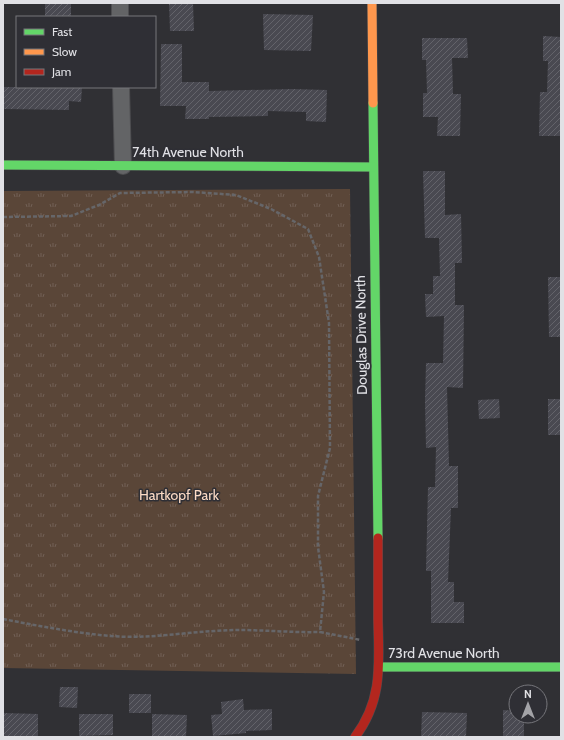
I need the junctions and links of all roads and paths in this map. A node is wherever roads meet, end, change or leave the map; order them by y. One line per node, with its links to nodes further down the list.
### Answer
1 (120, 3): 3 (street)
2 (372, 3): 7 (street, Douglas Drive North)
3 (120, 16)
4 (121, 88): 6 (street)
5 (3, 165): 6 (street, 74th Avenue North)
6 (123, 166): 7 (street, 74th Avenue North)
7 (373, 167): 11 (street, Douglas Drive North)
8 (3, 217): 10 (path)
9 (3, 619): 10 (path)
10 (320, 632): 11 (path)
11 (379, 638): 12 (street, Douglas Drive North)
12 (379, 667): 13 (street, 73rd Avenue North); 14 (street, 73rd Avenue North)
13 (561, 667)
14 (355, 737)

